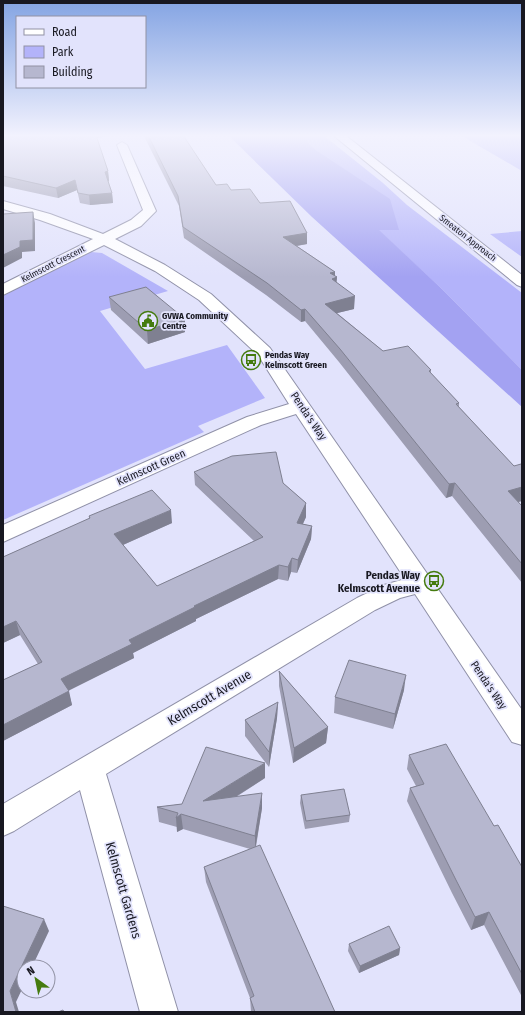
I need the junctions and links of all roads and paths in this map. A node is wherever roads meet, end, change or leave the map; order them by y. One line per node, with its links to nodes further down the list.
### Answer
1 (138, 182): 4 (street, Kelmscott Crescent)
2 (397, 182): 5 (street, Smeaton Approach)
3 (3, 205): 4 (street, Penda's Way)
4 (104, 238): 6 (street, Kelmscott Crescent); 7 (street, Penda's Way)
5 (522, 282)
6 (3, 290)
7 (302, 406): 8 (street, Kelmscott Green); 9 (street, Penda's Way)
8 (3, 534)
9 (421, 584): 10 (street, Penda's Way); 11 (street, Kelmscott Avenue)
10 (522, 734)
11 (89, 768): 12 (street, Kelmscott Avenue); 13 (street, Kelmscott Gardens)
12 (3, 821)
13 (159, 1012)

